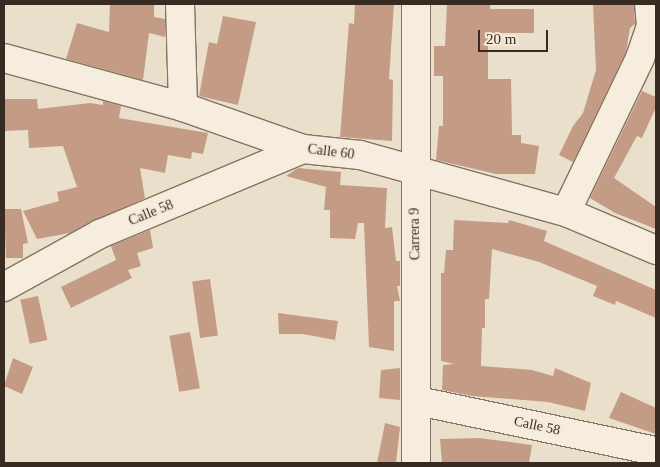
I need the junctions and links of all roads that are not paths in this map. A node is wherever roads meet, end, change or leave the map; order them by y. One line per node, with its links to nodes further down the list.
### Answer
1 (180, 4): 5 (street)
2 (416, 4): 7 (street, Carrera 9)
3 (649, 4): 8 (street)
4 (4, 58): 5 (street, Calle 60)
5 (183, 108): 6 (street, Calle 60)
6 (303, 149): 7 (street, Calle 60); 10 (street, Calle 58)
7 (414, 169): 8 (street, Calle 60); 11 (street, Carrera 9)
8 (566, 212): 9 (street, Calle 60)
9 (656, 250)
10 (4, 287)
11 (418, 401): 12 (street, Calle 58); 13 (street, Carrera 9)
12 (656, 452)
13 (416, 463)

